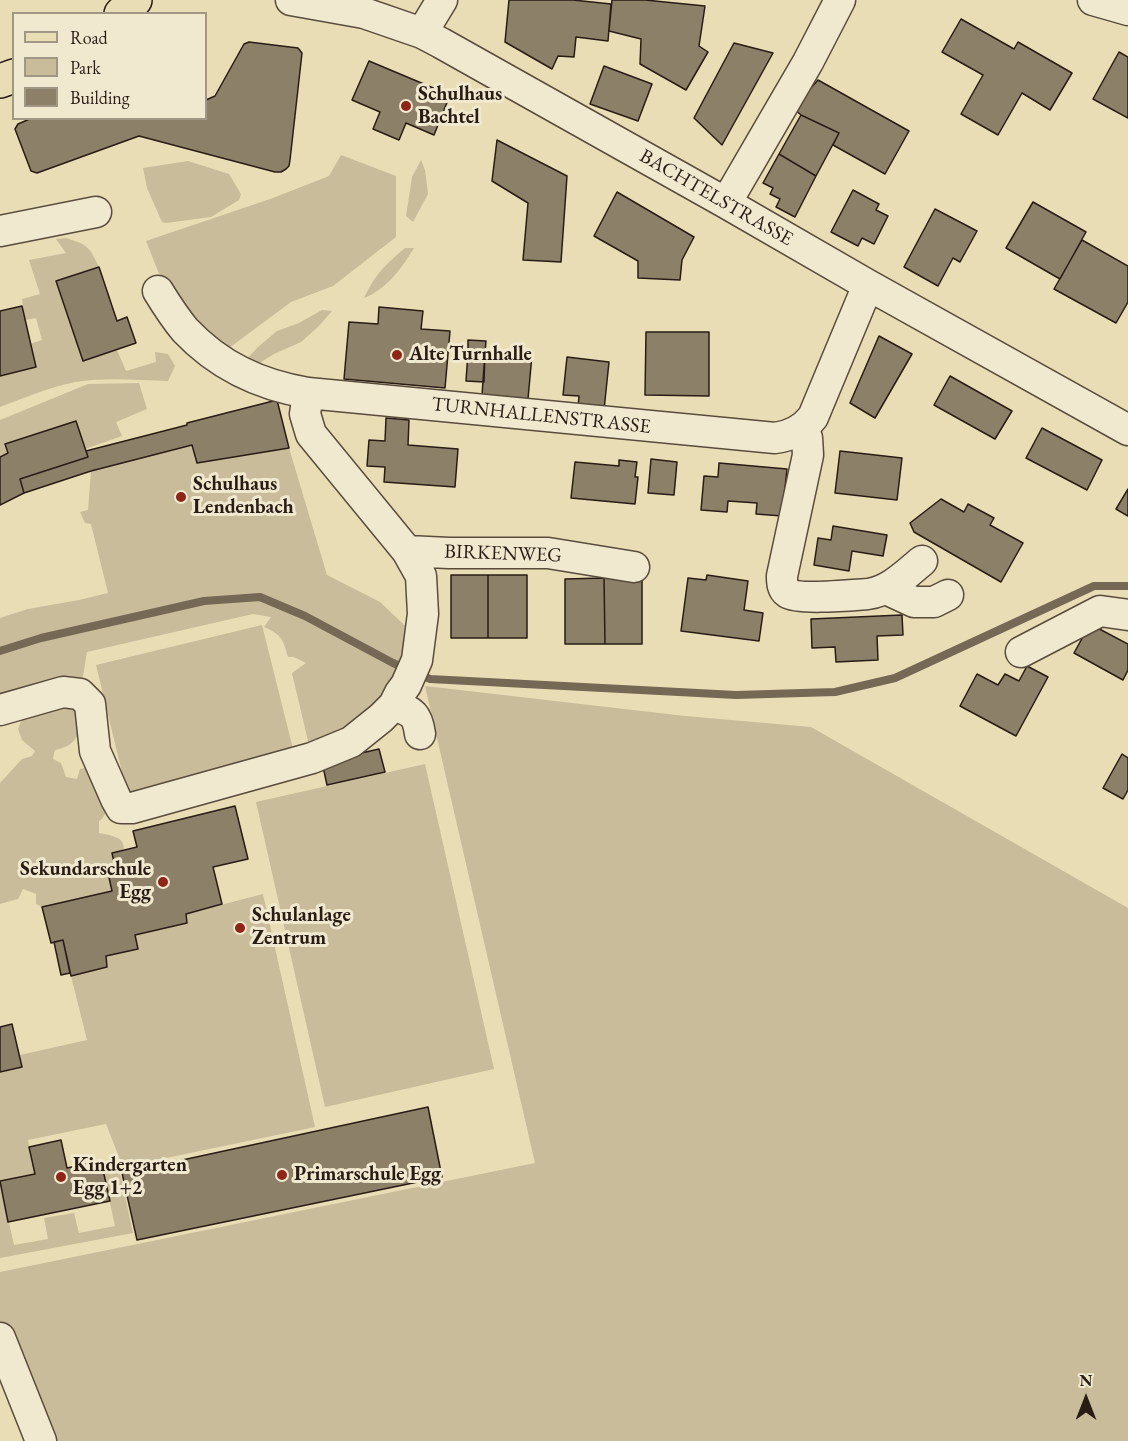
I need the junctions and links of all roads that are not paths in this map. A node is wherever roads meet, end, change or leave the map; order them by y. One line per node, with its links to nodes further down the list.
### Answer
1 (135, 0): 7 (main road)
2 (291, 0): 8 (street, BACHTELSTRASSE)
3 (442, 0): 8 (street)
4 (840, 0): 9 (street)
5 (1093, 0): 6 (street)
6 (1128, 10)
7 (123, 12)
8 (422, 33): 9 (street, BACHTELSTRASSE)
9 (726, 202): 12 (street, BACHTELSTRASSE)
10 (96, 212): 11 (street)
11 (0, 231)
12 (868, 285): 15 (street); 16 (street, BACHTELSTRASSE)
13 (158, 291): 14 (street, TURNHALLENSTRASSE)
14 (308, 393): 15 (street, TURNHALLENSTRASSE); 18 (street)
15 (803, 428): 20 (street)
16 (1128, 430)
17 (922, 561): 20 (street)
18 (414, 563): 19 (street, BIRKENWEG); 24 (street, BIRKENWEG)
19 (634, 567)
20 (886, 589): 21 (street)
21 (948, 595)
22 (1128, 615): 23 (street)
23 (1021, 652)
24 (406, 683): 25 (street); 26 (street)
25 (0, 710)
26 (420, 734)
27 (0, 1338): 28 (street)
28 (41, 1441)

